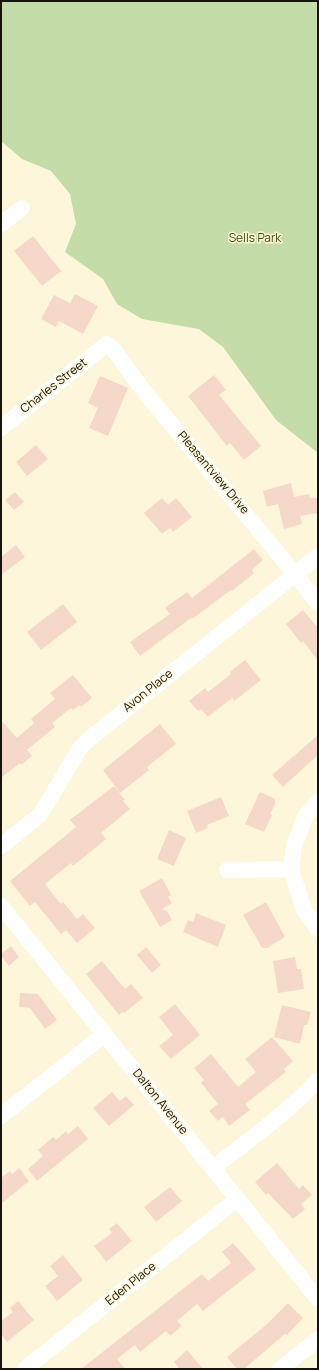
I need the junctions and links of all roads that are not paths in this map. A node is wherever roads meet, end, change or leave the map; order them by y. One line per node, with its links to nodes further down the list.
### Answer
1 (22, 208): 2 (street)
2 (1, 224)
3 (107, 344): 4 (street, Charles Street); 6 (street, Pleasantview Drive)
4 (1, 428)
5 (318, 556): 6 (street, Avon Place)
6 (295, 574): 7 (street, Pleasantview Drive); 9 (street, Avon Place)
7 (318, 603)
8 (318, 802): 10 (street)
9 (1, 846)
10 (291, 869): 11 (street); 13 (street)
11 (227, 870)
12 (1, 906): 14 (street, Dalton Avenue)
13 (318, 929)
14 (105, 1034): 16 (street); 17 (street, Dalton Avenue)
15 (318, 1080): 17 (street)
16 (1, 1116)
17 (213, 1168): 18 (street, Dalton Avenue)
18 (237, 1199): 19 (street, Dalton Avenue); 21 (street, Eden Place)
19 (318, 1299)
20 (318, 1339): 22 (street)
21 (25, 1369)
22 (280, 1369)

